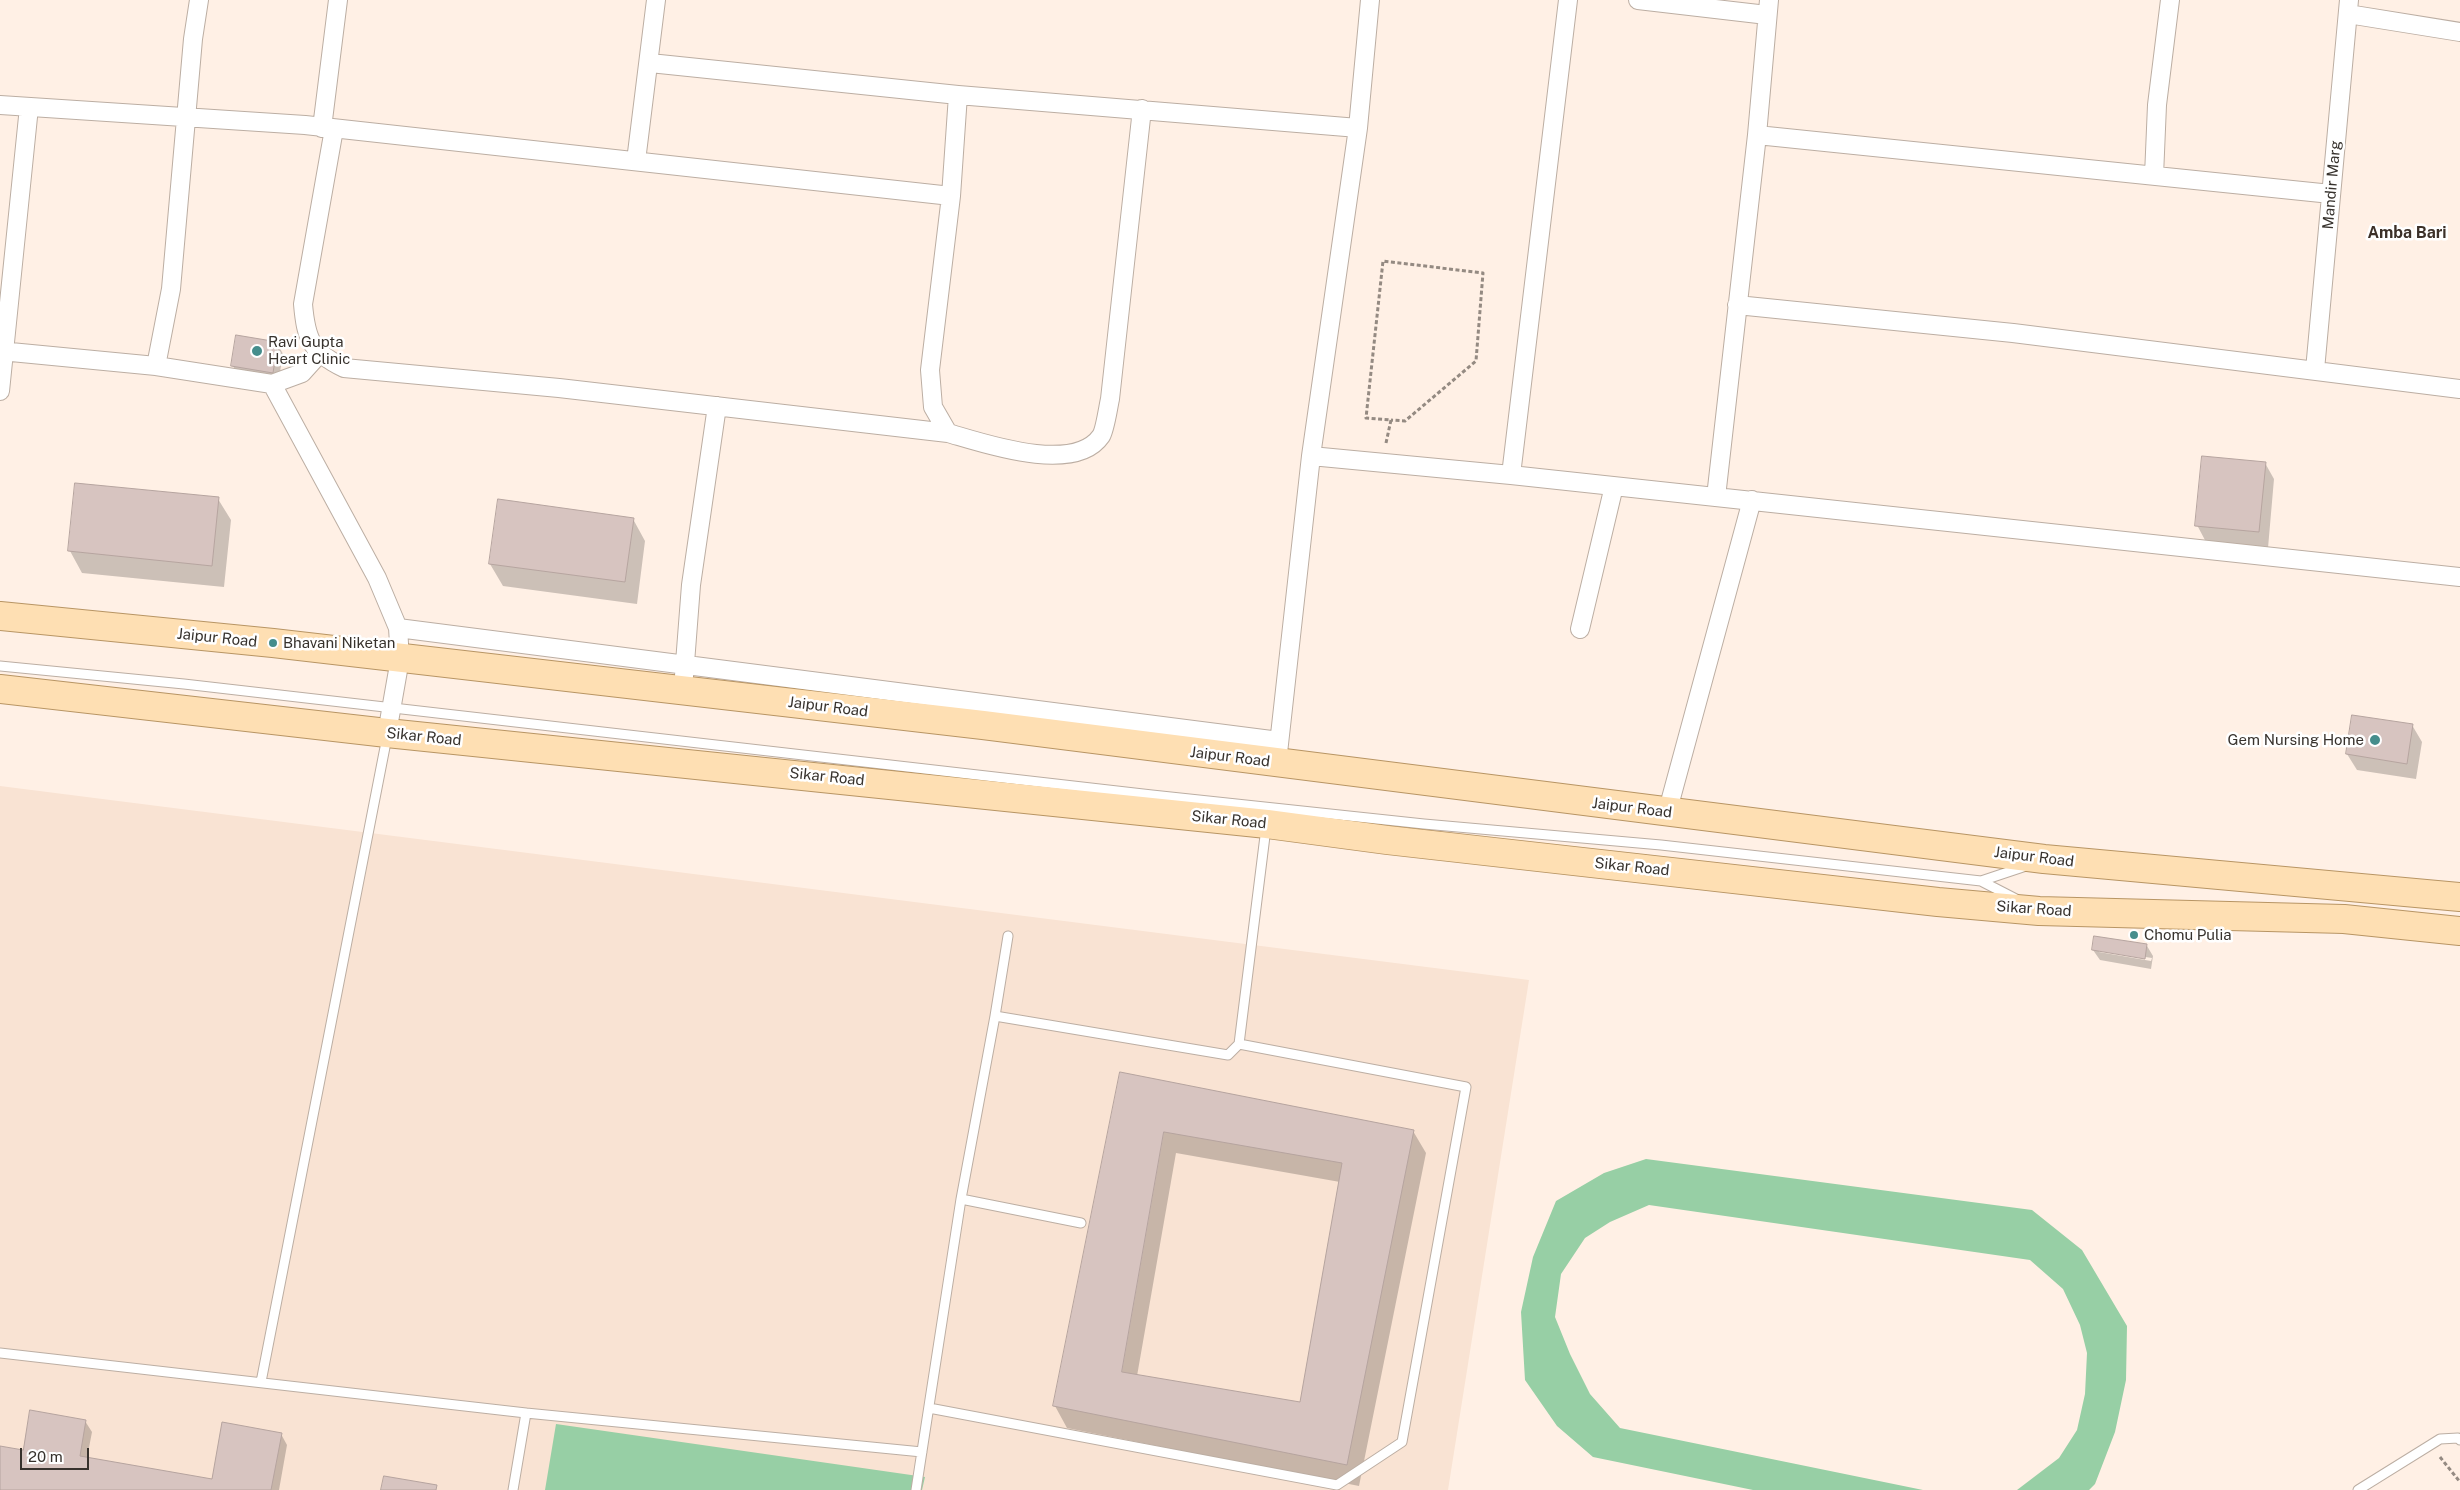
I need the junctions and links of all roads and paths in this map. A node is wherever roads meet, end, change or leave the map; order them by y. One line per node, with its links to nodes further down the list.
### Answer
1 (199, 0): 16 (street)
2 (338, 0): 17 (street)
3 (656, 0): 11 (street)
4 (1370, 0): 18 (street)
5 (1568, 0): 37 (street)
6 (1638, 0): 9 (street)
7 (2170, 0): 21 (street)
8 (2348, 7): 10 (street); 22 (street, Mandir Marg)
9 (1768, 8): 19 (street)
10 (2460, 32)
11 (650, 63): 12 (street); 20 (street)
12 (958, 94): 15 (street); 23 (street)
13 (0, 105): 14 (street)
14 (29, 106): 16 (street); 25 (street)
15 (1142, 109): 18 (street); 34 (street)
16 (187, 116): 17 (street); 27 (street)
17 (328, 128): 20 (street); 26 (street)
18 (1358, 128): 35 (street)
19 (1756, 135): 21 (street); 24 (street)
20 (636, 161): 23 (street)
21 (2154, 176): 22 (street)
22 (2331, 194): 28 (street, Mandir Marg)
23 (951, 196): 34 (street)
24 (1737, 304): 28 (street); 39 (street)
25 (3, 352): 27 (street); 31 (street)
26 (320, 353): 29 (street); 32 (street)
27 (156, 366): 29 (street)
28 (2315, 370): 30 (street)
29 (272, 384): 43 (street)
30 (2460, 390)
31 (0, 391)
32 (717, 406): 34 (street); 47 (street)
33 (1391, 420): 33 (path); 36 (path)
34 (948, 433)
35 (1311, 456): 36 (street); 50 (street)
36 (1382, 463): 37 (street)
37 (1510, 475): 38 (street)
38 (1614, 486): 39 (street); 44 (street)
39 (1716, 496): 40 (street)
40 (1752, 500): 41 (street); 51 (street)
41 (2460, 577)
42 (0, 616): 45 (main road, Jaipur Road)
43 (398, 628): 45 (street); 47 (street)
44 (1580, 629)
45 (400, 659): 47 (main road, Jaipur Road); 49 (street)
46 (0, 666): 49 (lane)
47 (684, 677): 50 (main road, Jaipur Road)
48 (0, 689): 49 (main road, Sikar Road)
49 (390, 721): 52 (main road, Sikar Road); 54 (lane); 64 (lane)
50 (1278, 752): 51 (main road, Jaipur Road)
51 (1667, 813): 53 (main road, Jaipur Road)
52 (1267, 824): 56 (main road, Sikar Road); 60 (lane)
53 (2044, 860): 54 (lane); 55 (main road, Jaipur Road)
54 (1981, 881): 56 (lane)
55 (2460, 896)
56 (2039, 911): 57 (main road, Sikar Road)
57 (2460, 931)
58 (1008, 936): 59 (lane)
59 (995, 1016): 60 (lane); 61 (lane)
60 (1239, 1044): 65 (lane)
61 (961, 1199): 62 (lane); 65 (lane)
62 (1081, 1223)
63 (0, 1353): 64 (lane)
64 (261, 1382): 66 (lane)
65 (929, 1408): 69 (lane)
66 (526, 1413): 69 (lane); 71 (lane)
67 (2460, 1440): 68 (lane)
68 (2430, 1445): 70 (path); 73 (lane)
69 (922, 1452): 72 (lane)
70 (2460, 1482)
71 (513, 1490)
72 (916, 1490)
73 (2358, 1490)

